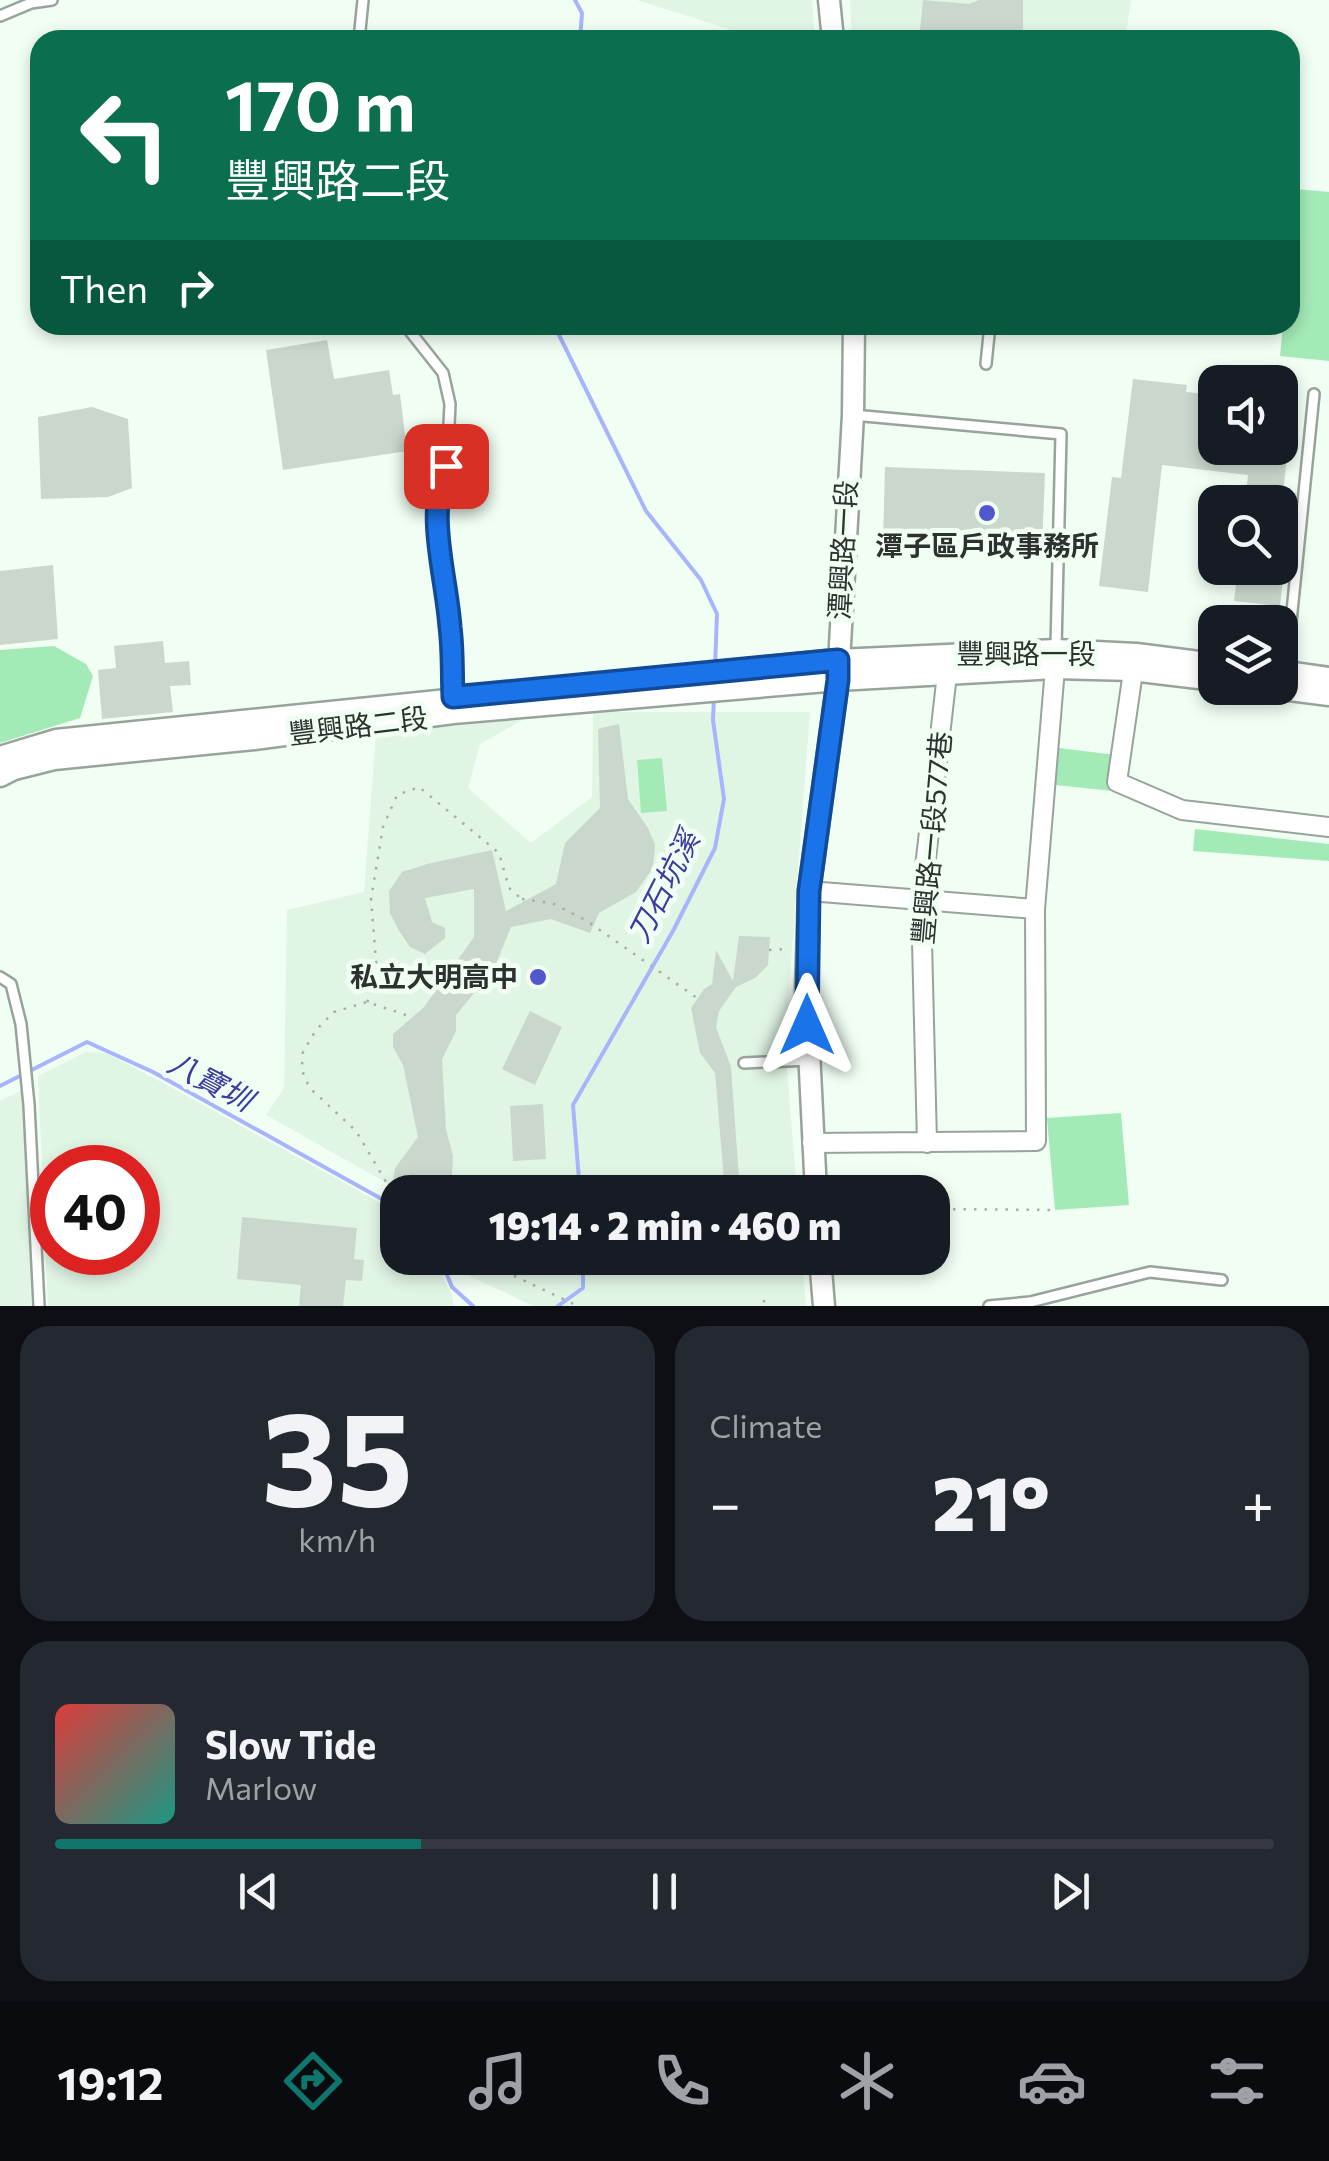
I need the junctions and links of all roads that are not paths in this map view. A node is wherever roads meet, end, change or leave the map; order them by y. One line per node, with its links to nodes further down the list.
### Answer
1 (52, 0): 4 (lane)
2 (363, 0): 5 (lane)
3 (828, 0): 6 (street)
4 (0, 16)
5 (360, 30)
6 (831, 30)
7 (413, 335): 24 (lane)
8 (854, 335): 12 (street, 潭興路一段)
9 (989, 335): 10 (lane)
10 (986, 364)
11 (1314, 394): 13 (lane)
12 (853, 415): 14 (lane); 18 (street, 潭興路一段)
13 (1290, 605)
14 (1056, 659): 15 (street, 豐興路一段); 16 (street, 豐興路一段); 30 (street)
15 (1134, 662): 17 (street, 豐興路一段); 19 (street, 豐興路一段); 27 (street)
16 (944, 664): 18 (street, 豐興路一段); 29 (street, 豐興路一段577巷)
17 (1198, 664)
18 (838, 670): 24 (street, 豐興路二段); 28 (street, 潭興路一段)
19 (1198, 676)
20 (1329, 678): 21 (street)
21 (1298, 679)
22 (1298, 685): 23 (street)
23 (1329, 694)
24 (453, 705): 25 (street, 豐興路二段); 26 (street, 豐興路二段)
25 (0, 757)
26 (0, 776)
27 (1329, 828)
28 (809, 891): 29 (street); 32 (street, 潭興路一段)
29 (921, 902): 30 (street); 35 (street, 豐興路一段577巷)
30 (1035, 909): 35 (street)
31 (0, 978): 39 (lane)
32 (808, 1060): 33 (lane); 34 (street, 潭興路一段)
33 (744, 1063)
34 (812, 1143): 35 (street); 36 (street, 潭興路一段)
35 (927, 1144)
36 (815, 1175)
37 (821, 1275): 40 (street)
38 (1222, 1280): 41 (lane)
39 (40, 1306)
40 (824, 1306)
41 (989, 1306)

